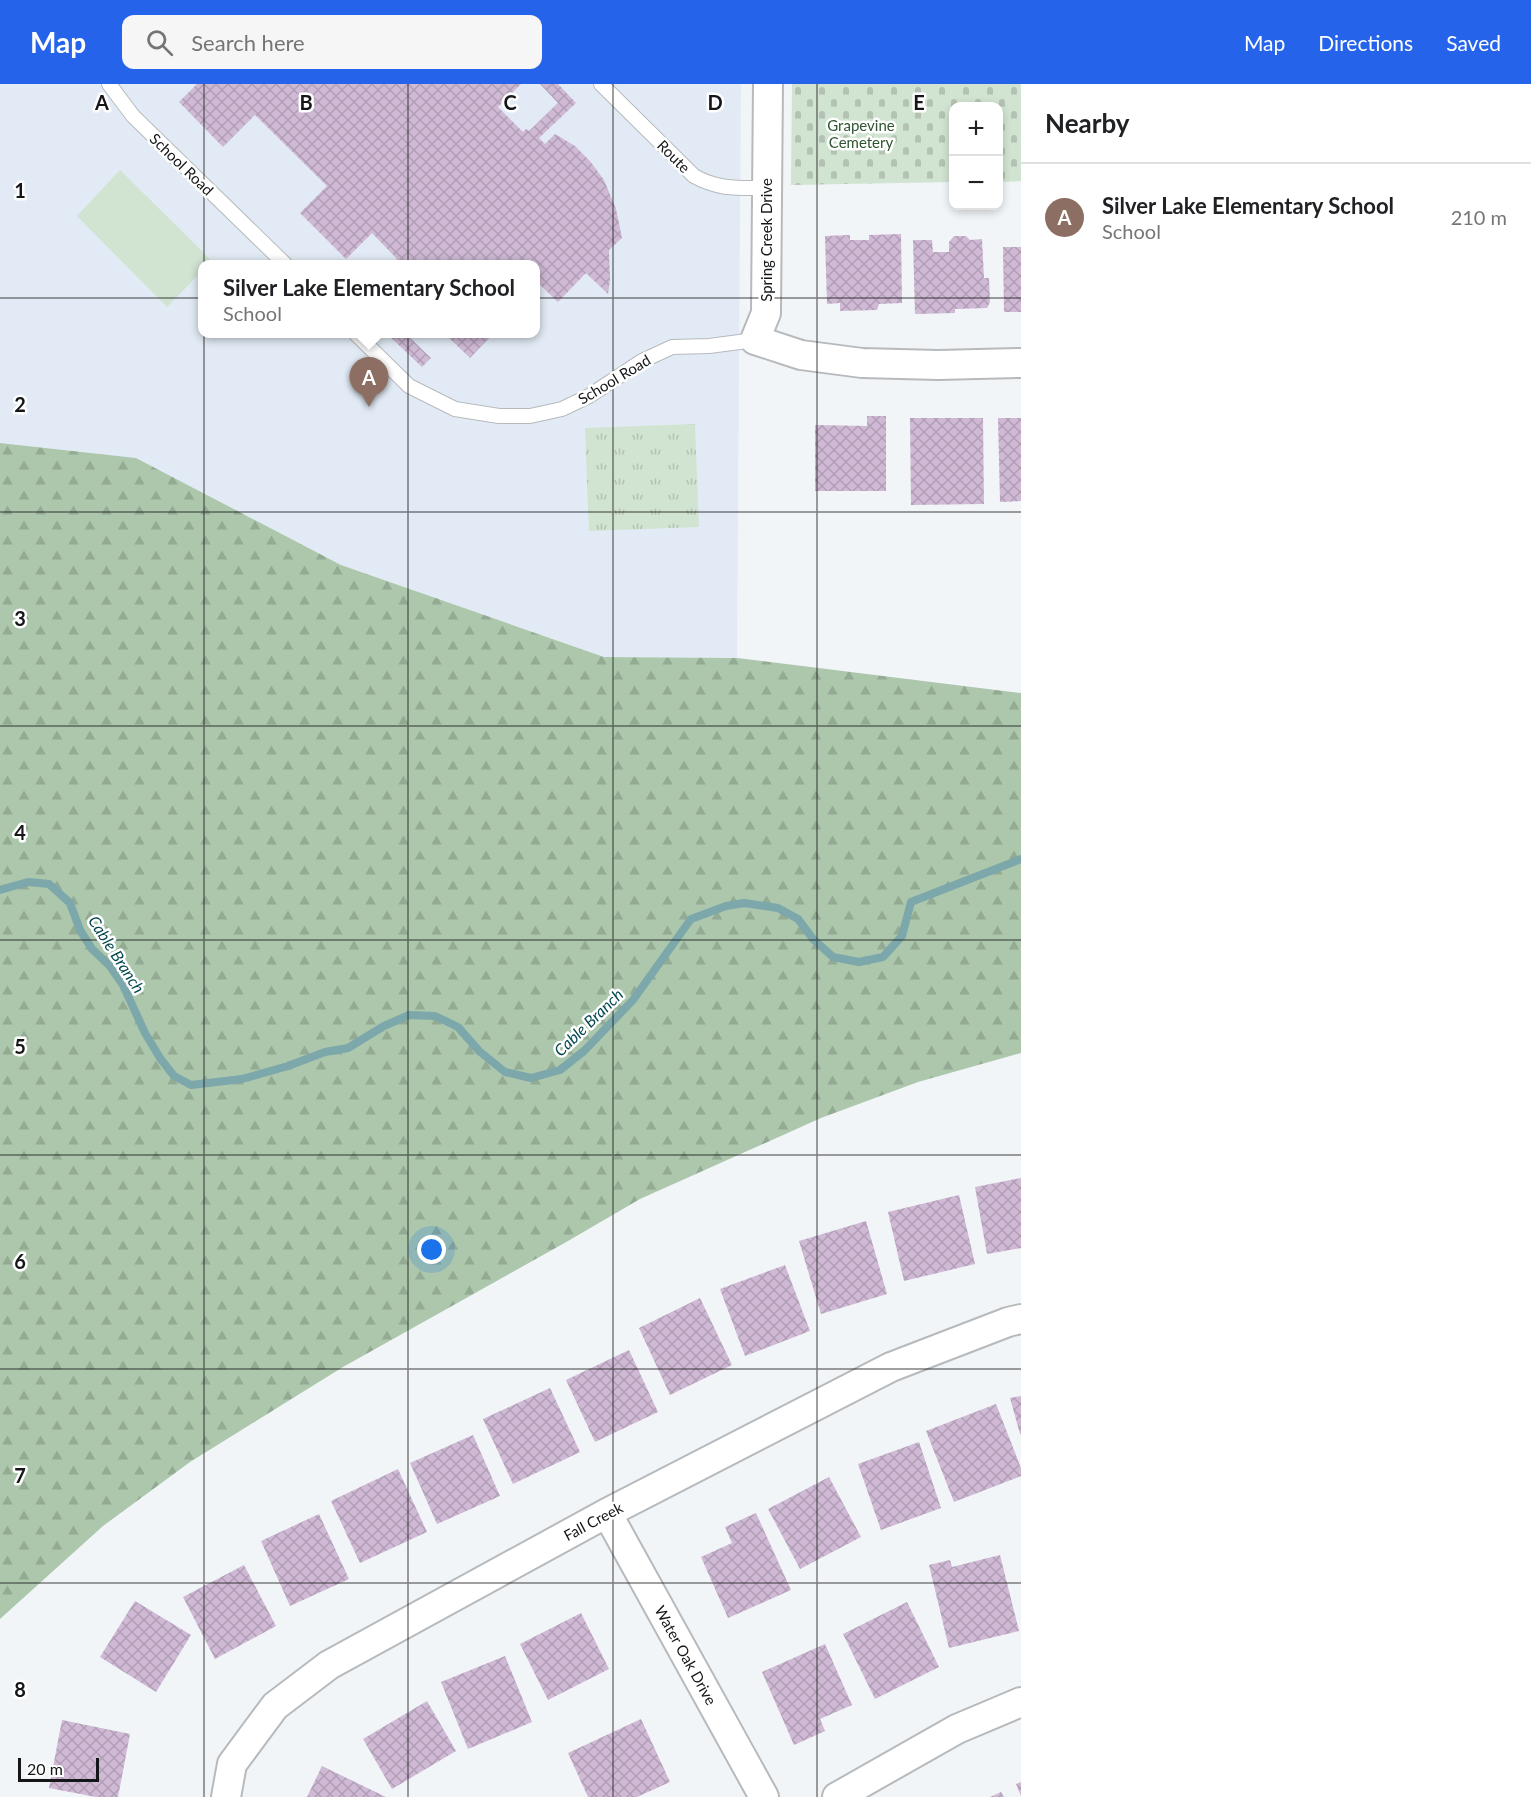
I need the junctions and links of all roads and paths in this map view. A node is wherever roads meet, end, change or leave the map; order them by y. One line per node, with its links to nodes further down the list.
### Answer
1 (109, 84): 5 (lane, School Road)
2 (601, 84): 4 (lane, Route)
3 (768, 84): 4 (street, Spring Creek Drive)
4 (766, 188): 7 (street, Spring Creek Drive)
5 (281, 260)
6 (361, 338): 7 (lane, School Road)
7 (755, 340): 8 (street)
8 (1021, 363)
9 (1021, 1319): 10 (street, Fall Creek)
10 (607, 1513): 12 (street, Fall Creek); 13 (street, Water Oak Drive)
11 (1021, 1702): 14 (street)
12 (226, 1797)
13 (764, 1797)
14 (837, 1797)

